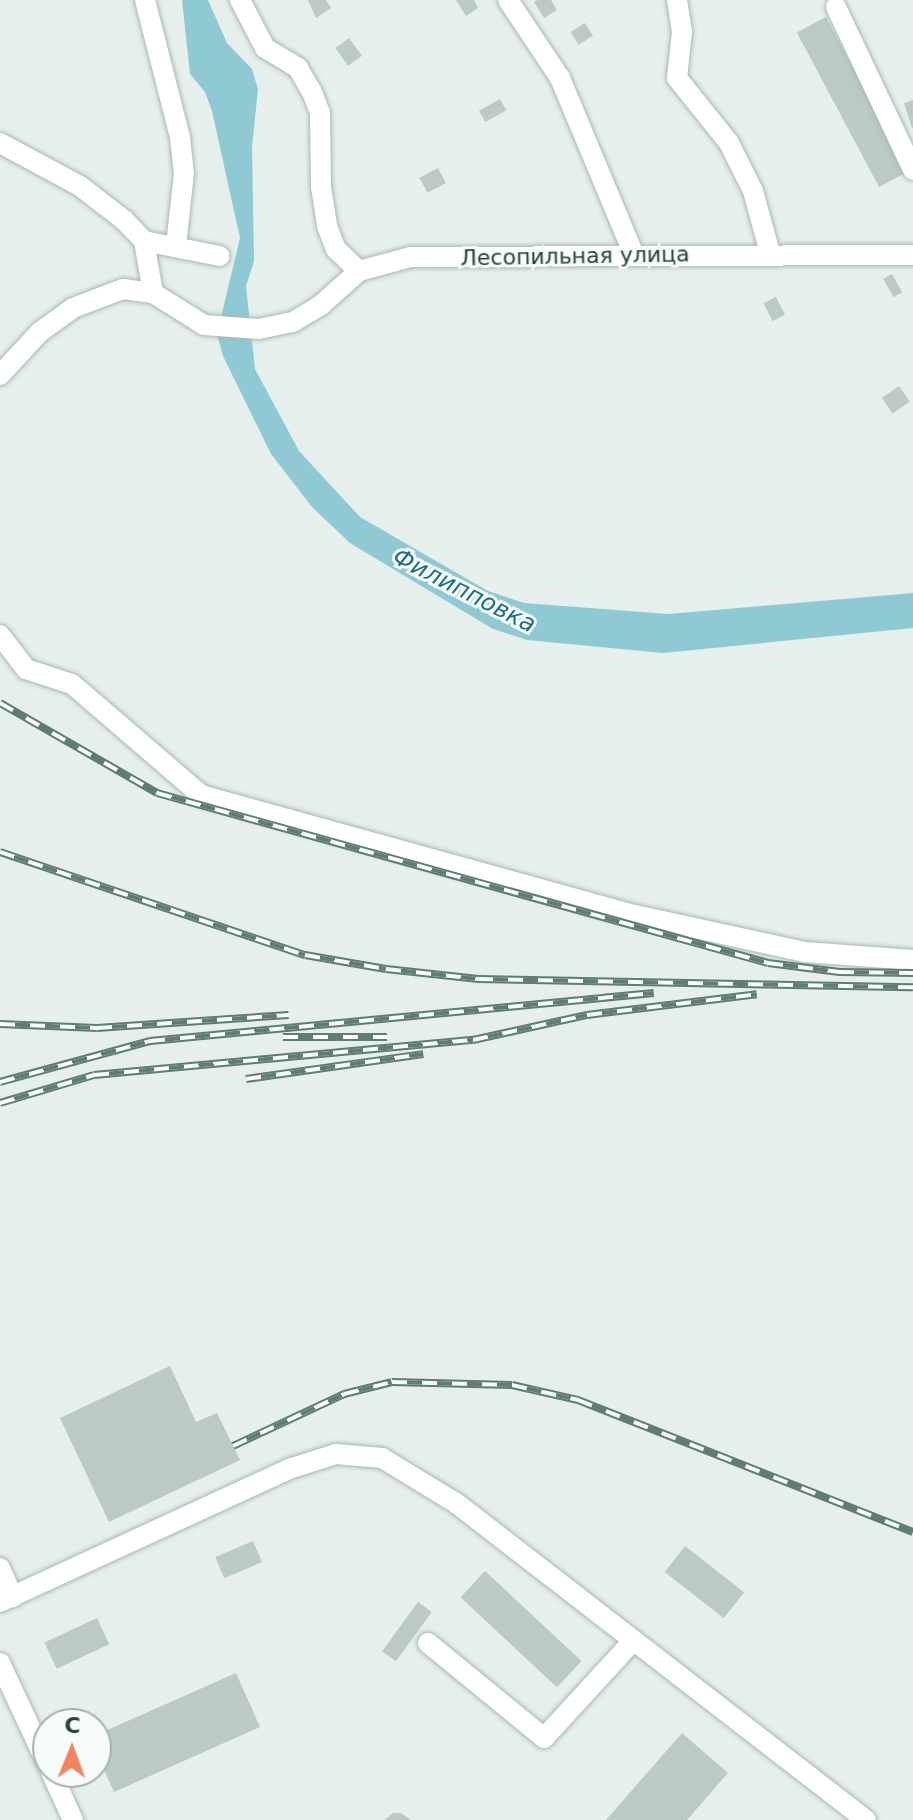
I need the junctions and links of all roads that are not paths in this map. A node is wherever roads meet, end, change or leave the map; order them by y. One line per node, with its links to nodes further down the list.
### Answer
1 (145, 0): 9 (street)
2 (240, 0): 14 (street)
3 (508, 0): 11 (street)
4 (677, 0): 10 (street)
5 (836, 7): 7 (street)
6 (4, 149): 8 (street)
7 (913, 170)
8 (144, 241): 9 (street); 15 (street)
9 (176, 246): 13 (street)
10 (770, 253): 11 (street, Лесопильная улица); 12 (street, Лесопильная улица)
11 (634, 255): 14 (street, Лесопильная улица)
12 (913, 255)
13 (220, 256)
14 (359, 271): 15 (street, Лесопильная улица)
15 (153, 293): 16 (street)
16 (0, 375)
17 (0, 635): 18 (street)
18 (913, 960)
19 (0, 1568): 20 (street)
20 (6, 1600): 21 (street)
21 (632, 1642): 22 (street); 27 (street)
22 (428, 1643)
23 (0, 1663): 24 (street)
24 (32, 1732)
25 (58, 1788): 26 (street)
26 (73, 1820)
27 (866, 1820)

